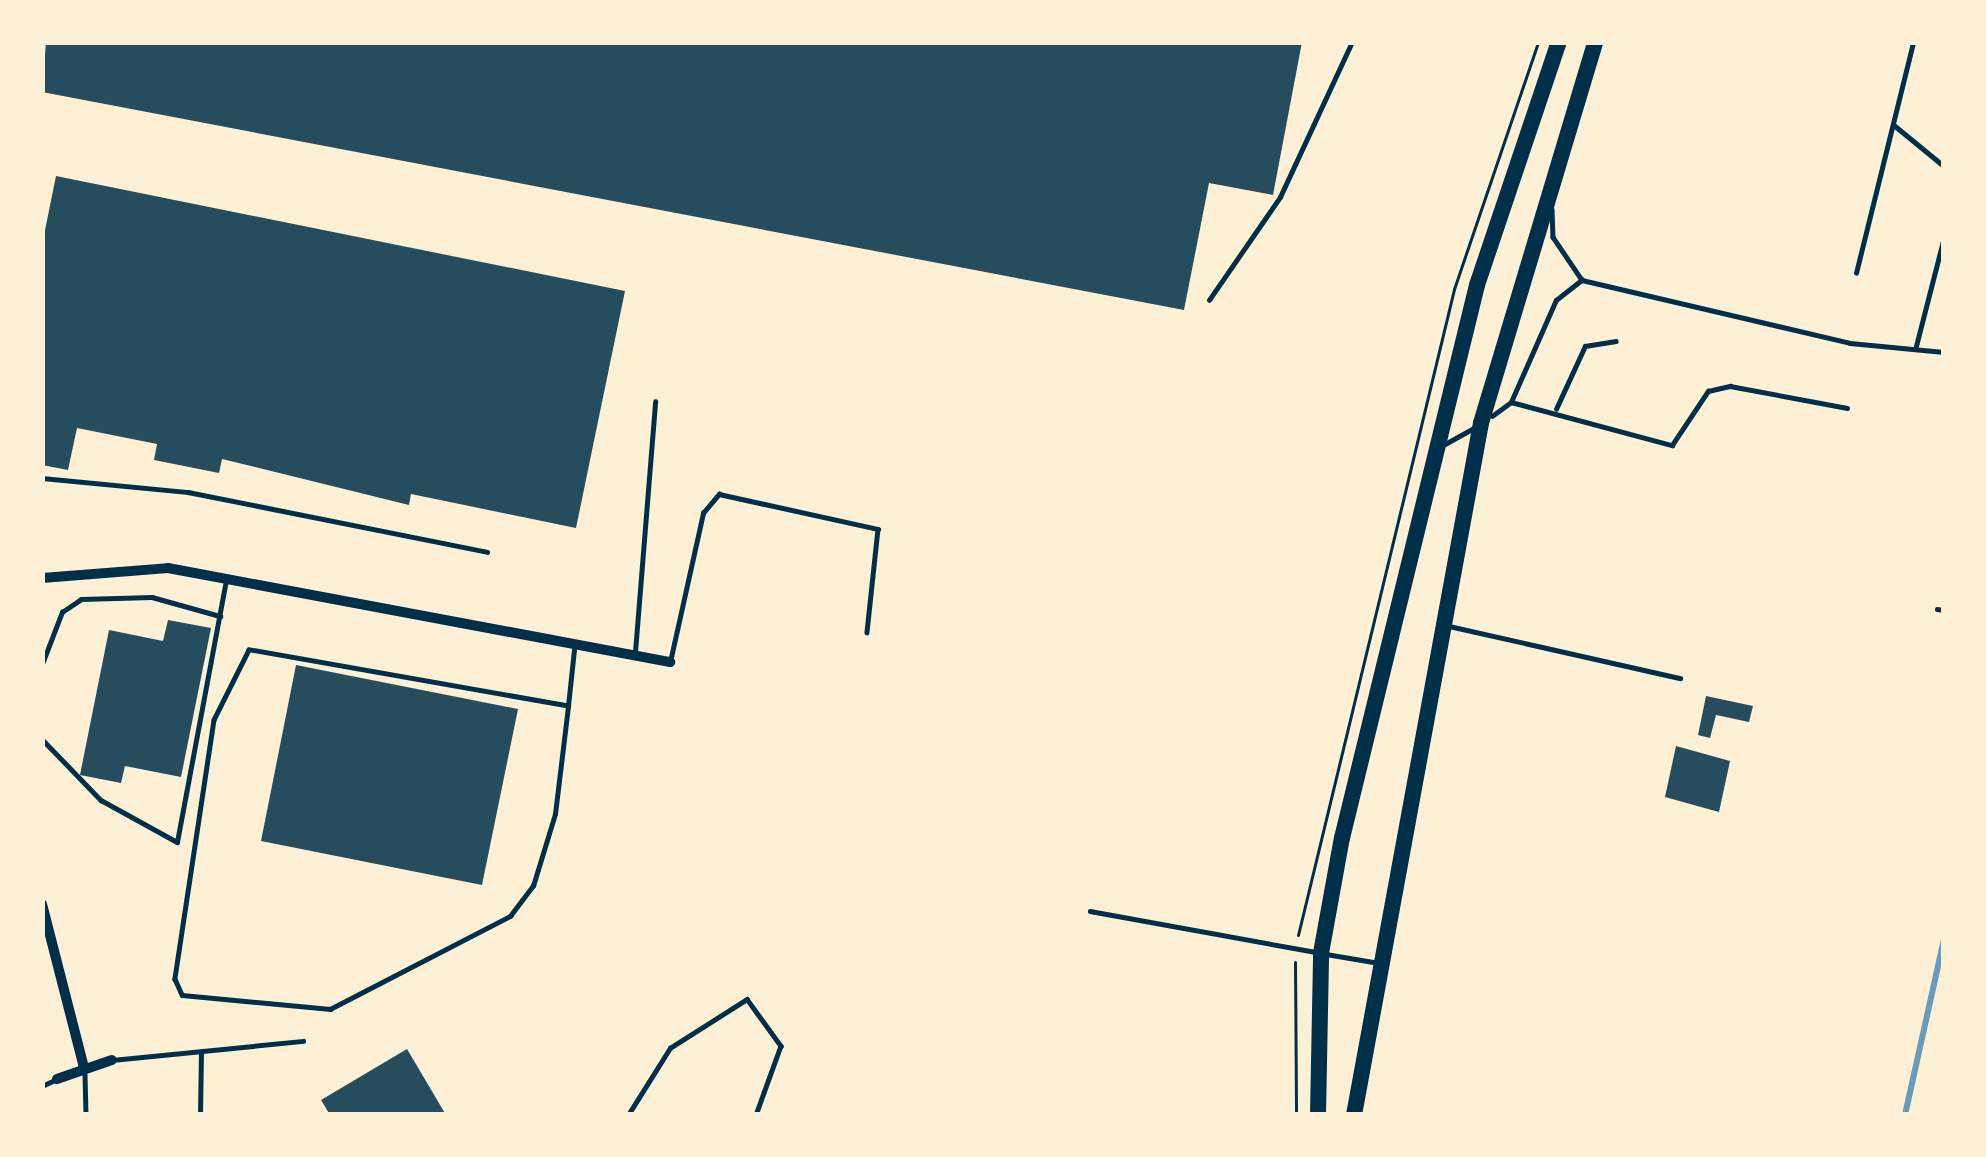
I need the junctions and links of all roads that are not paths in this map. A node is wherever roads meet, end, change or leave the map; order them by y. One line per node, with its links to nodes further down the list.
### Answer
1 (1352, 42): 11 (lane)
2 (1559, 42): 20 (highway)
3 (1594, 42): 6 (highway)
4 (1913, 42): 5 (lane)
5 (1894, 124): 7 (lane); 9 (lane)
6 (1562, 144): 10 (lane); 19 (highway)
7 (1944, 166)
8 (1944, 236): 13 (lane)
9 (1856, 273)
10 (1582, 280): 13 (lane); 16 (lane)
11 (1209, 300)
12 (1616, 341): 18 (lane)
13 (1916, 346): 14 (lane)
14 (1944, 352)
15 (655, 402): 29 (lane)
16 (1511, 402): 18 (lane); 19 (lane)
17 (1846, 407): 18 (lane)
18 (1556, 409)
19 (1481, 424): 20 (lane); 26 (highway)
20 (1437, 449): 37 (highway)
21 (42, 478): 22 (lane)
22 (488, 552)
23 (42, 578): 24 (street)
24 (226, 580): 25 (lane); 28 (street)
25 (220, 616): 31 (lane); 34 (lane)
26 (1437, 623): 32 (lane); 38 (highway)
27 (867, 632): 30 (lane)
28 (574, 650): 29 (street); 33 (lane)
29 (635, 658): 30 (street)
30 (670, 662)
31 (42, 664)
32 (1680, 678)
33 (568, 706): 33 (lane)
34 (42, 739)
35 (42, 904): 42 (street)
36 (1090, 911): 37 (lane)
37 (1321, 953): 38 (lane); 49 (highway)
38 (1377, 963): 50 (highway)
39 (303, 1041): 40 (lane)
40 (201, 1052): 41 (lane); 46 (lane)
41 (112, 1060): 42 (street)
42 (84, 1068): 43 (street); 45 (lane)
43 (57, 1078): 44 (lane)
44 (42, 1086)
45 (86, 1115)
46 (200, 1115)
47 (628, 1115): 48 (lane)
48 (757, 1115)
49 (1318, 1115)
50 (1354, 1115)

